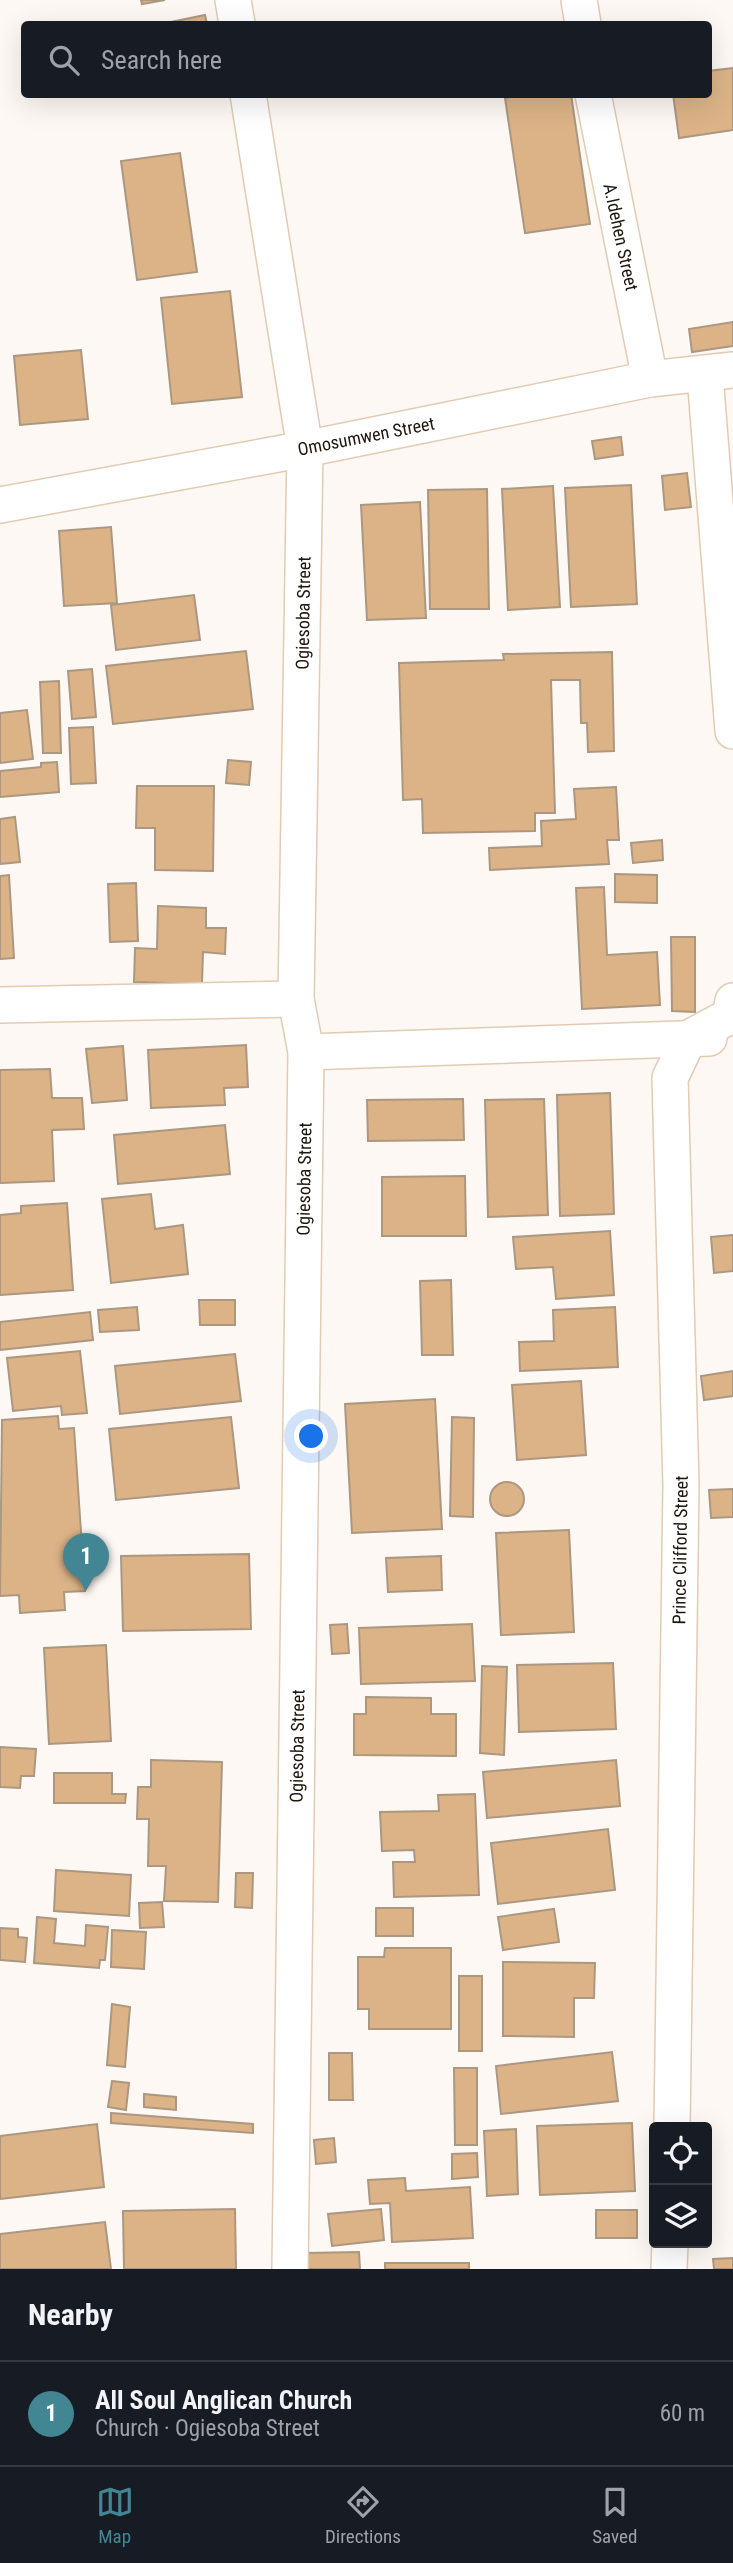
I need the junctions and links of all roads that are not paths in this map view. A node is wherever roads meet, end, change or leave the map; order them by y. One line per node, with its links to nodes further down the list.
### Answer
1 (233, 0): 3 (street)
2 (579, 0): 4 (street)
3 (236, 21)
4 (582, 21)
5 (249, 98): 9 (street, Ogiesoba Street)
6 (594, 98): 8 (street, A.Idehen Street)
7 (719, 372): 8 (street, Omosumwen Street); 11 (street)
8 (650, 379): 9 (street, Omosumwen Street)
9 (305, 449): 10 (street, Omosumwen Street); 12 (street, Ogiesoba Street)
10 (0, 505)
11 (733, 730)
12 (296, 999): 14 (street); 17 (street, Ogiesoba Street)
13 (733, 1001): 16 (street)
14 (0, 1005)
15 (733, 1037): 16 (street)
16 (689, 1038): 17 (street); 18 (street, Prince Clifford Street)
17 (306, 1052): 20 (street, Ogiesoba Street)
18 (672, 2122)
19 (670, 2248): 21 (street)
20 (290, 2269)
21 (669, 2269)

